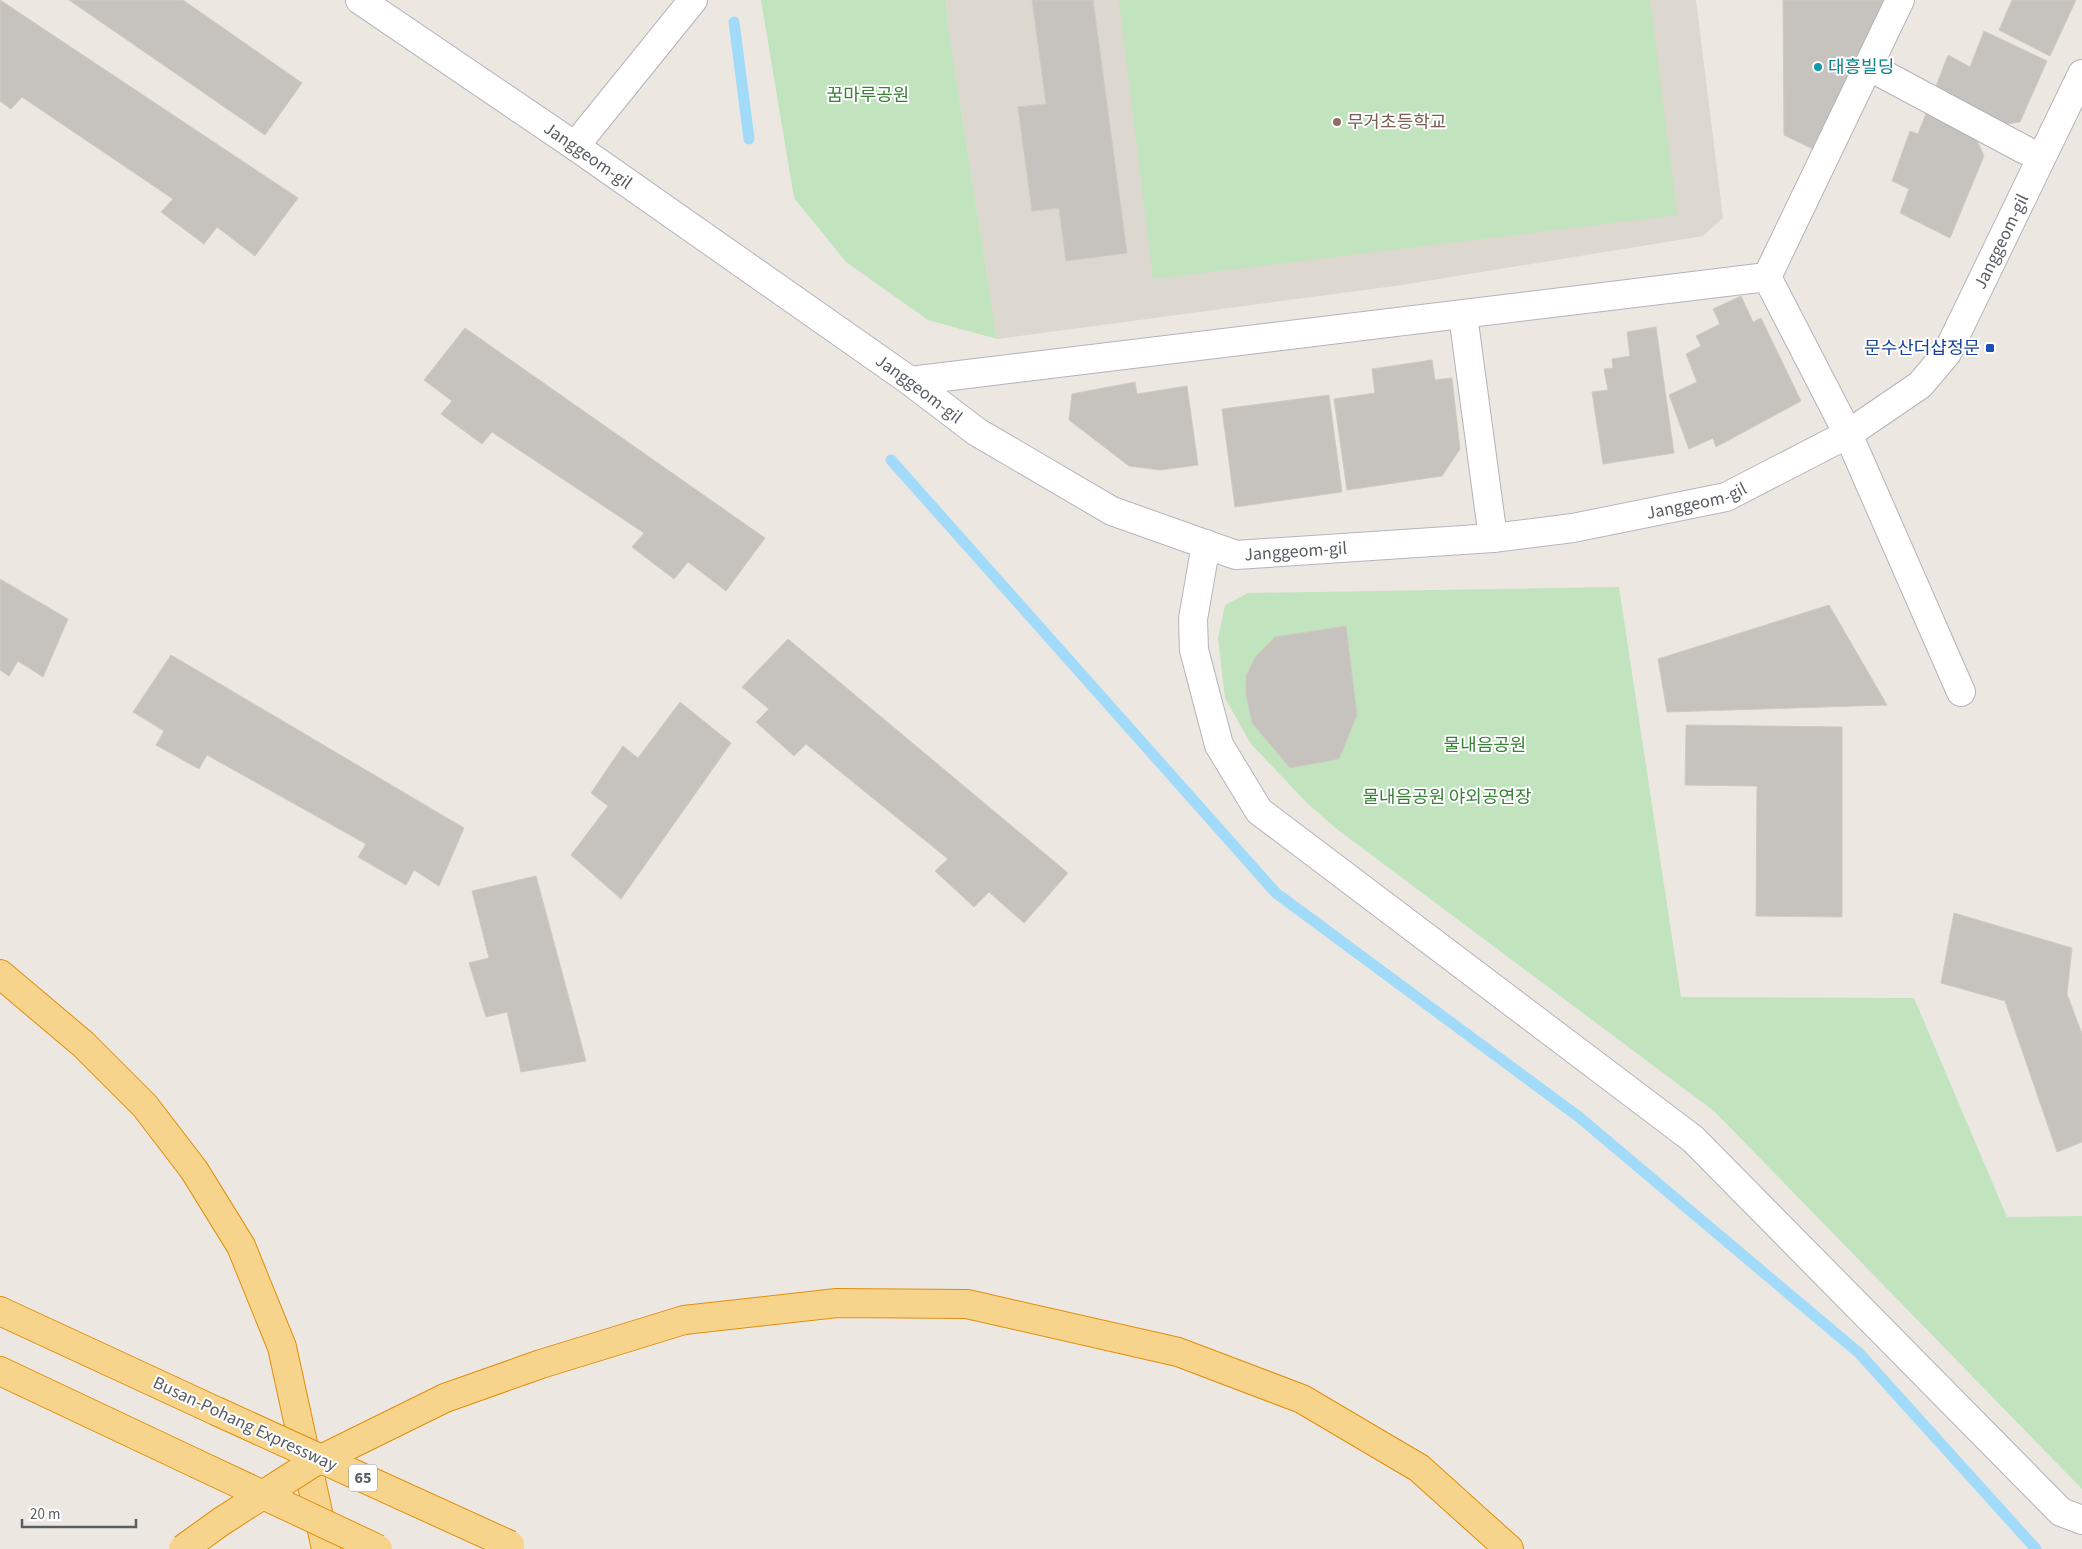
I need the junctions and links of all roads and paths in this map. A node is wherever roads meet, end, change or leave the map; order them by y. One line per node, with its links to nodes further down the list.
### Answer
1 (361, 0): 6 (street, Janggeom-gil)
2 (693, 0): 6 (street)
3 (1900, 0): 4 (street)
4 (1868, 66): 7 (street); 8 (street)
5 (2082, 74): 11 (street, Janggeom-gil)
6 (575, 146): 10 (street, Janggeom-gil)
7 (2025, 150)
8 (1767, 277): 9 (street); 11 (street)
9 (1463, 314): 10 (street); 12 (street)
10 (910, 381): 13 (street, Janggeom-gil)
11 (1848, 434): 12 (street, Janggeom-gil); 14 (street)
12 (1493, 538): 13 (street, Janggeom-gil)
13 (1206, 544): 18 (street)
14 (1961, 692)
15 (0, 974): 21 (highway)
16 (0, 1311): 19 (highway, Busan-Pohang Expressway / 65, bridge)
17 (0, 1371): 22 (highway, bridge)
18 (2082, 1520)
19 (514, 1547)
20 (183, 1549): 23 (highway, bridge)
21 (326, 1549)
22 (378, 1549)
23 (1509, 1549)

